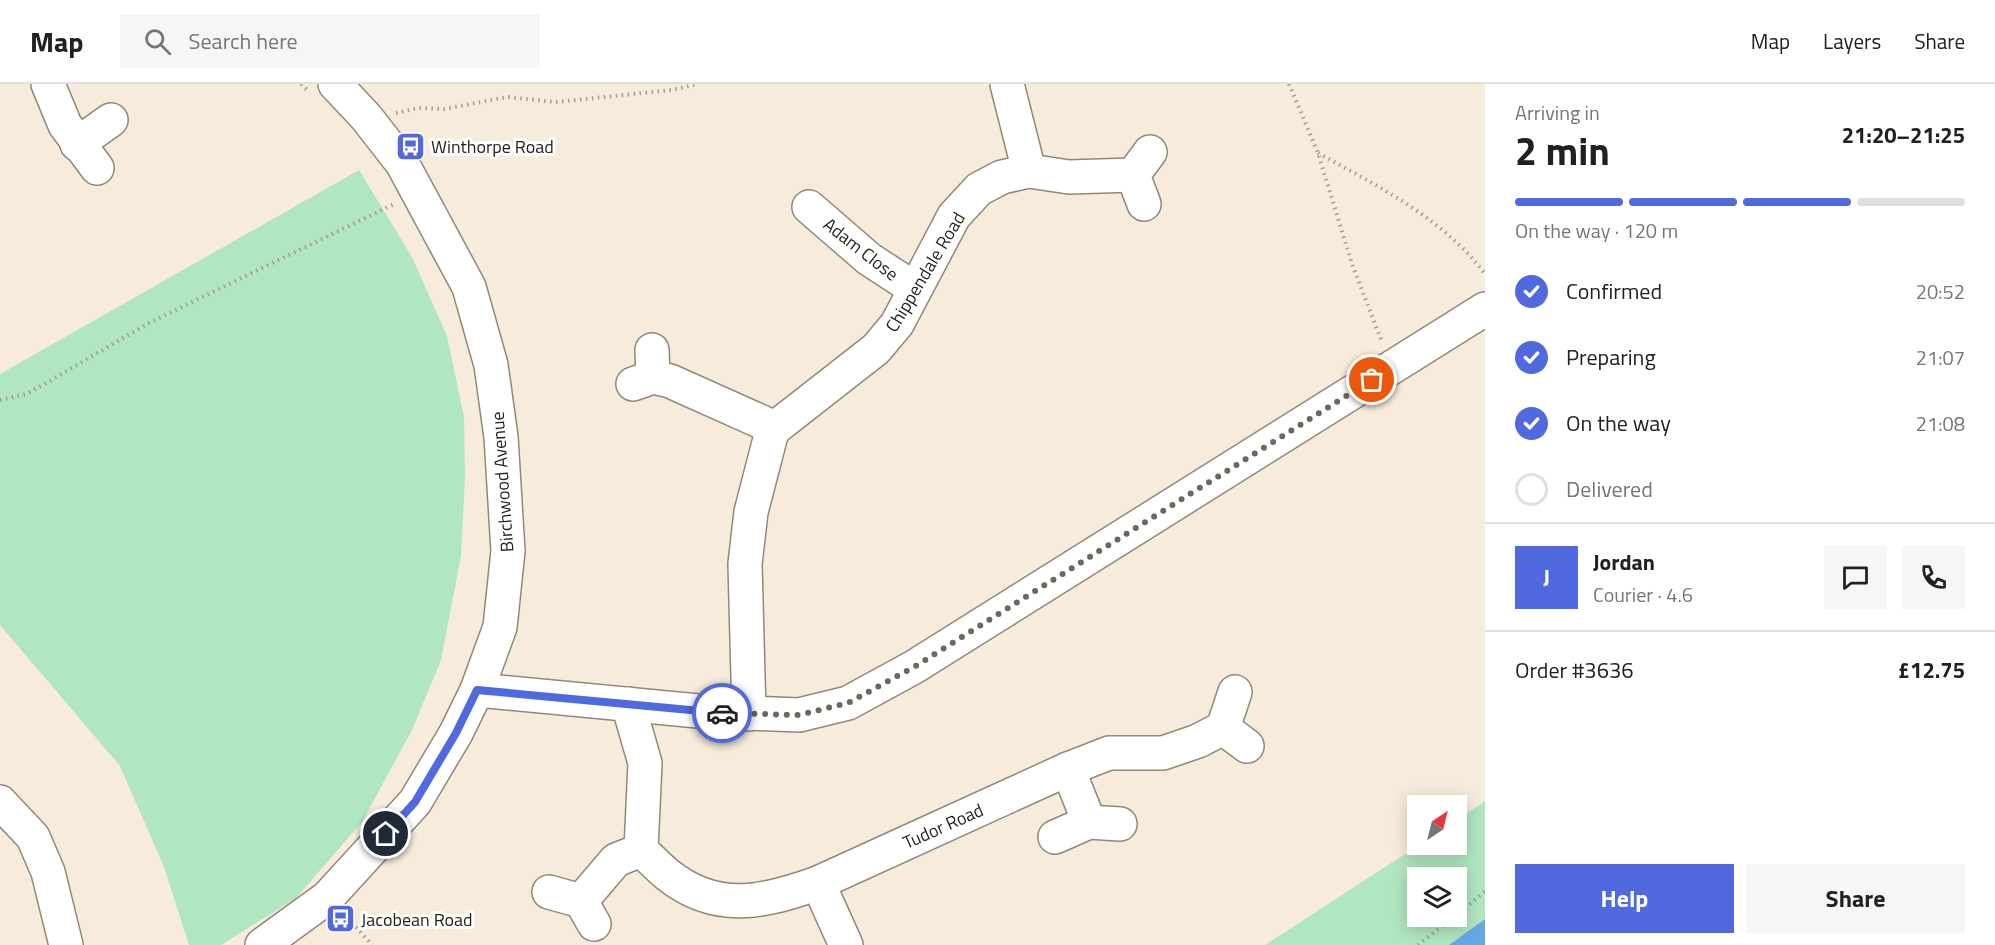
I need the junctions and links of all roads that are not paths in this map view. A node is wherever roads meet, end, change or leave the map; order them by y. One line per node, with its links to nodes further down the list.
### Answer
1 (48, 84): 4 (street)
2 (335, 84): 12 (street, Birchwood Avenue)
3 (1007, 84): 5 (street)
4 (111, 120)
5 (1029, 171): 6 (street, Chippendale Road); 8 (street, Chippendale Road)
6 (1143, 177)
7 (804, 202): 8 (street, Adam Close)
8 (915, 289): 11 (street, Chippendale Road)
9 (1485, 309): 15 (street)
10 (646, 370): 11 (street)
11 (775, 428): 15 (street)
12 (477, 690): 14 (street); 23 (street, Birchwood Avenue)
13 (1235, 693): 16 (street, Tudor Road)
14 (628, 704): 15 (street); 19 (street)
15 (749, 714)
16 (1068, 769): 18 (street); 20 (street, Tudor Road)
17 (0, 802): 22 (street)
18 (1055, 837)
19 (641, 850): 20 (street, Tudor Road); 21 (street)
20 (818, 883): 24 (street)
21 (549, 892)
22 (66, 945)
23 (262, 945)
24 (846, 945)

